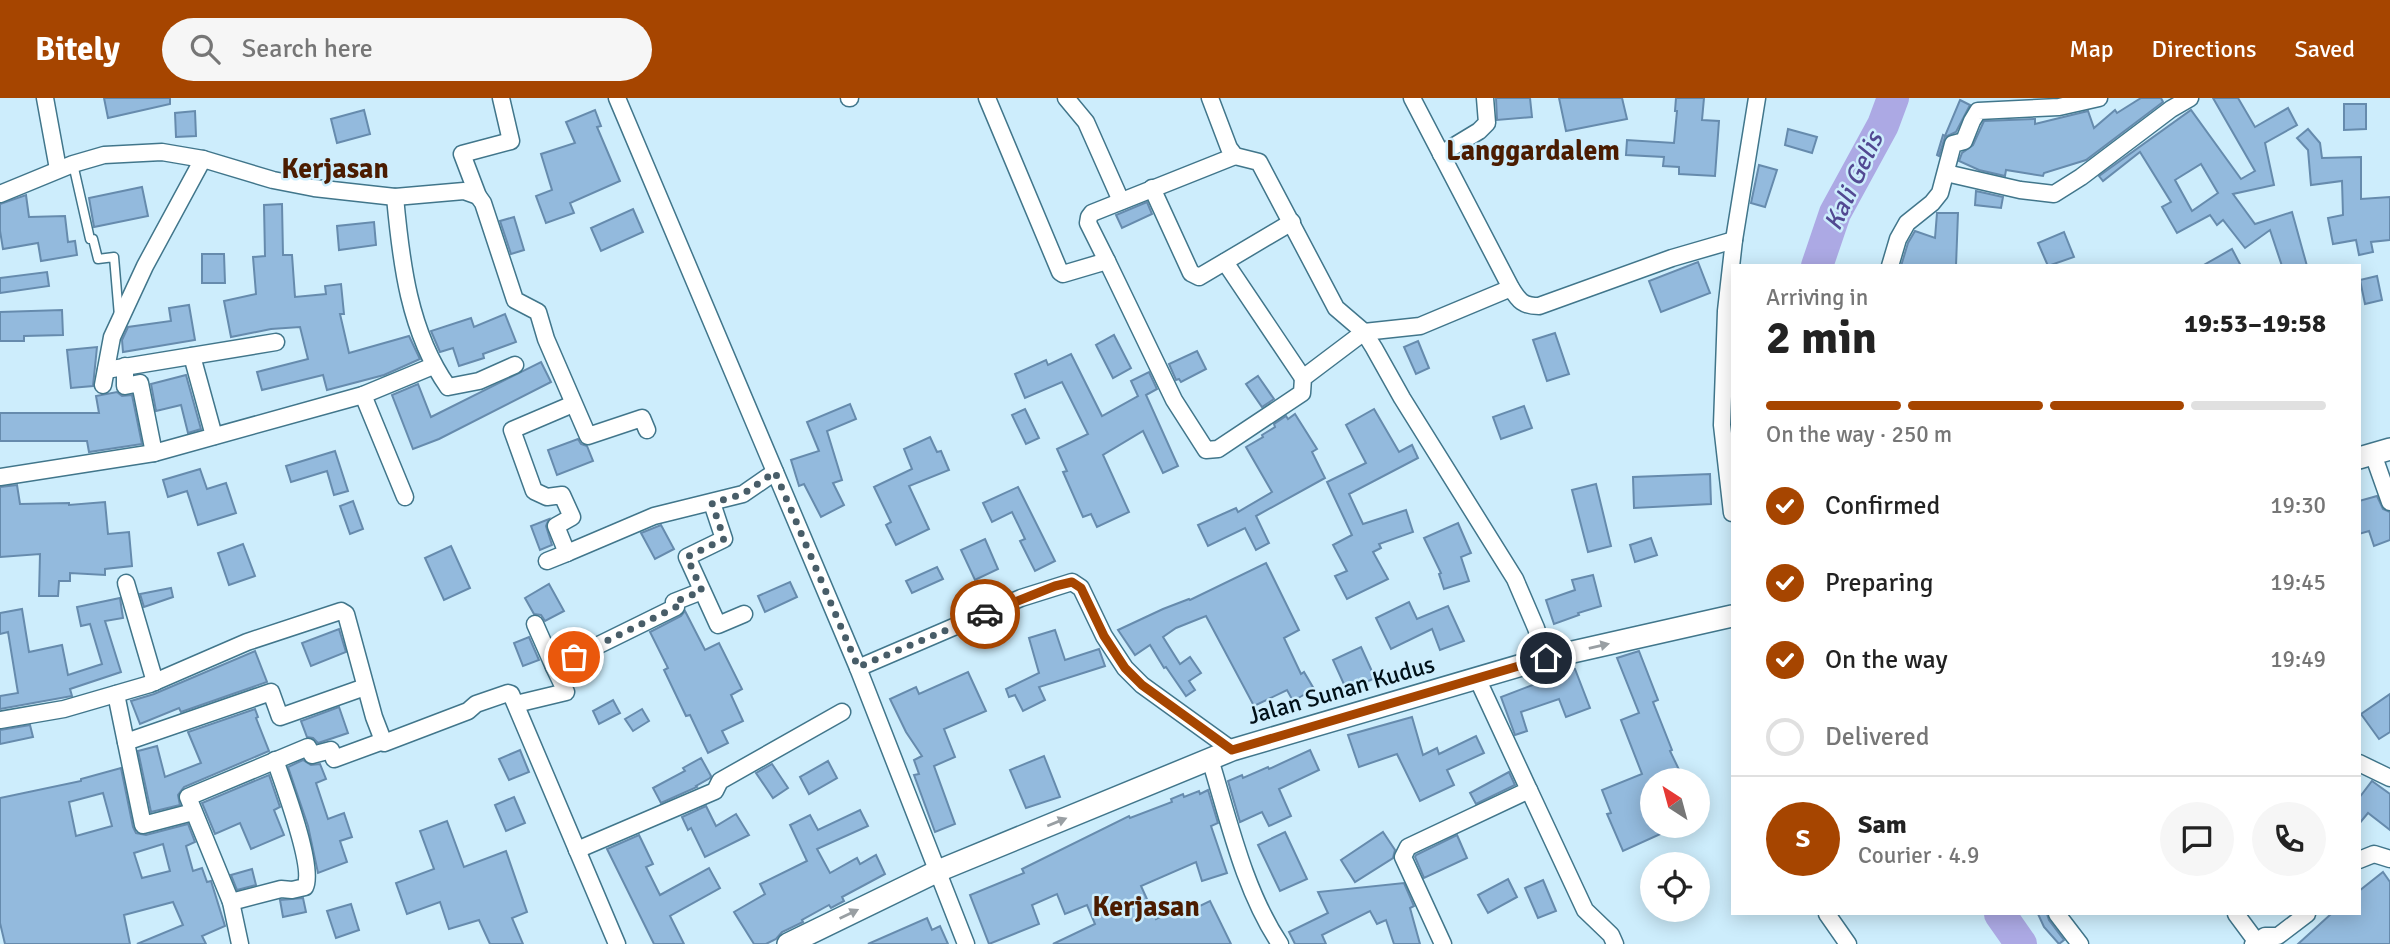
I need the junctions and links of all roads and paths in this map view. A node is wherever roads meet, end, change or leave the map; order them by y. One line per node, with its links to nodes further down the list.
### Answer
1 (45, 98): 17 (street)
2 (501, 98): 21 (street)
3 (617, 98): 46 (street)
4 (987, 98): 26 (street)
5 (1066, 98): 23 (street)
6 (1210, 98): 15 (street)
7 (1412, 98): 14 (street)
8 (1485, 98): 14 (street)
9 (1757, 98): 25 (street)
10 (2099, 98): 12 (street)
11 (2190, 98): 13 (street)
12 (2042, 103): 18 (street)
13 (2169, 103): 18 (street)
14 (1441, 154): 31 (street)
15 (1235, 156): 19 (street); 24 (street)
16 (203, 159): 17 (street); 22 (street); 32 (street)
17 (66, 167): 20 (street); 32 (lane)
18 (1946, 173): 29 (street)
19 (1152, 188): 23 (street); 27 (street)
20 (0, 194)
21 (478, 196): 22 (street); 41 (street)
22 (396, 197): 38 (street)
23 (1121, 201): 26 (street)
24 (1292, 222): 27 (street); 33 (street)
25 (1734, 240): 28 (street); 31 (street)
26 (1107, 261): 39 (street)
27 (1225, 262): 39 (street)
28 (1731, 264)
29 (1891, 264)
30 (1731, 267): 51 (street)
31 (1511, 288): 33 (street)
32 (119, 323): 37 (street)
33 (1364, 332): 39 (street); 59 (street)
34 (276, 342): 35 (street)
35 (192, 356): 37 (street); 43 (street)
36 (514, 365): 38 (street)
37 (125, 366): 44 (street)
38 (433, 366): 40 (street)
39 (1303, 378)
40 (363, 395): 43 (street); 48 (street)
41 (573, 404): 42 (street); 52 (street)
42 (647, 430)
43 (214, 436): 44 (street)
44 (154, 453): 47 (street)
45 (2374, 453): 49 (street)
46 (775, 472): 50 (street); 61 (street)
47 (0, 477)
48 (405, 497)
49 (2390, 502)
50 (712, 503): 52 (street); 55 (street)
51 (1731, 504)
52 (567, 552): 53 (street)
53 (547, 561)
54 (126, 583): 63 (street)
55 (702, 591): 56 (street); 60 (street)
56 (744, 614)
57 (1731, 616): 59 (main road, Jalan Sunan Kudus, one-way to 57)
58 (535, 624): 60 (street)
59 (1546, 658): 62 (main road, Jalan Sunan Kudus)
60 (554, 667): 66 (street)
61 (858, 667): 71 (street); 81 (street)
62 (1477, 678): 71 (main road, Jalan Sunan Kudus); 76 (street)
63 (155, 682): 64 (street); 65 (street)
64 (365, 687): 69 (street); 70 (street)
65 (116, 694): 68 (street); 70 (street)
66 (516, 704): 69 (street); 78 (street)
67 (842, 712): 78 (street)
68 (0, 720)
69 (383, 741): 73 (street)
70 (126, 742): 77 (street)
71 (1232, 750): 72 (main road, Jalan Sunan Kudus)
72 (1210, 759): 81 (main road, Jalan Sunan Kudus, one-way to 72); 92 (street)
73 (275, 760): 77 (street); 82 (street)
74 (2361, 764): 75 (street)
75 (2390, 778)
76 (1530, 790): 93 (street); 94 (street)
77 (193, 812): 82 (street)
78 (577, 850): 89 (street)
79 (2361, 859): 80 (street)
80 (2390, 859)
81 (938, 871): 90 (main road, Jalan Sunan Kudus, one-way to 81); 91 (street)
82 (231, 902): 88 (street)
83 (1828, 915): 95 (street)
84 (2058, 915): 96 (street)
85 (2237, 915): 87 (street)
86 (2306, 915): 87 (street)
87 (2255, 942)
88 (240, 944)
89 (617, 944)
90 (788, 944)
91 (966, 944)
92 (1280, 944)
93 (1443, 944)
94 (1615, 944)
95 (1848, 944)
96 (2080, 944)

